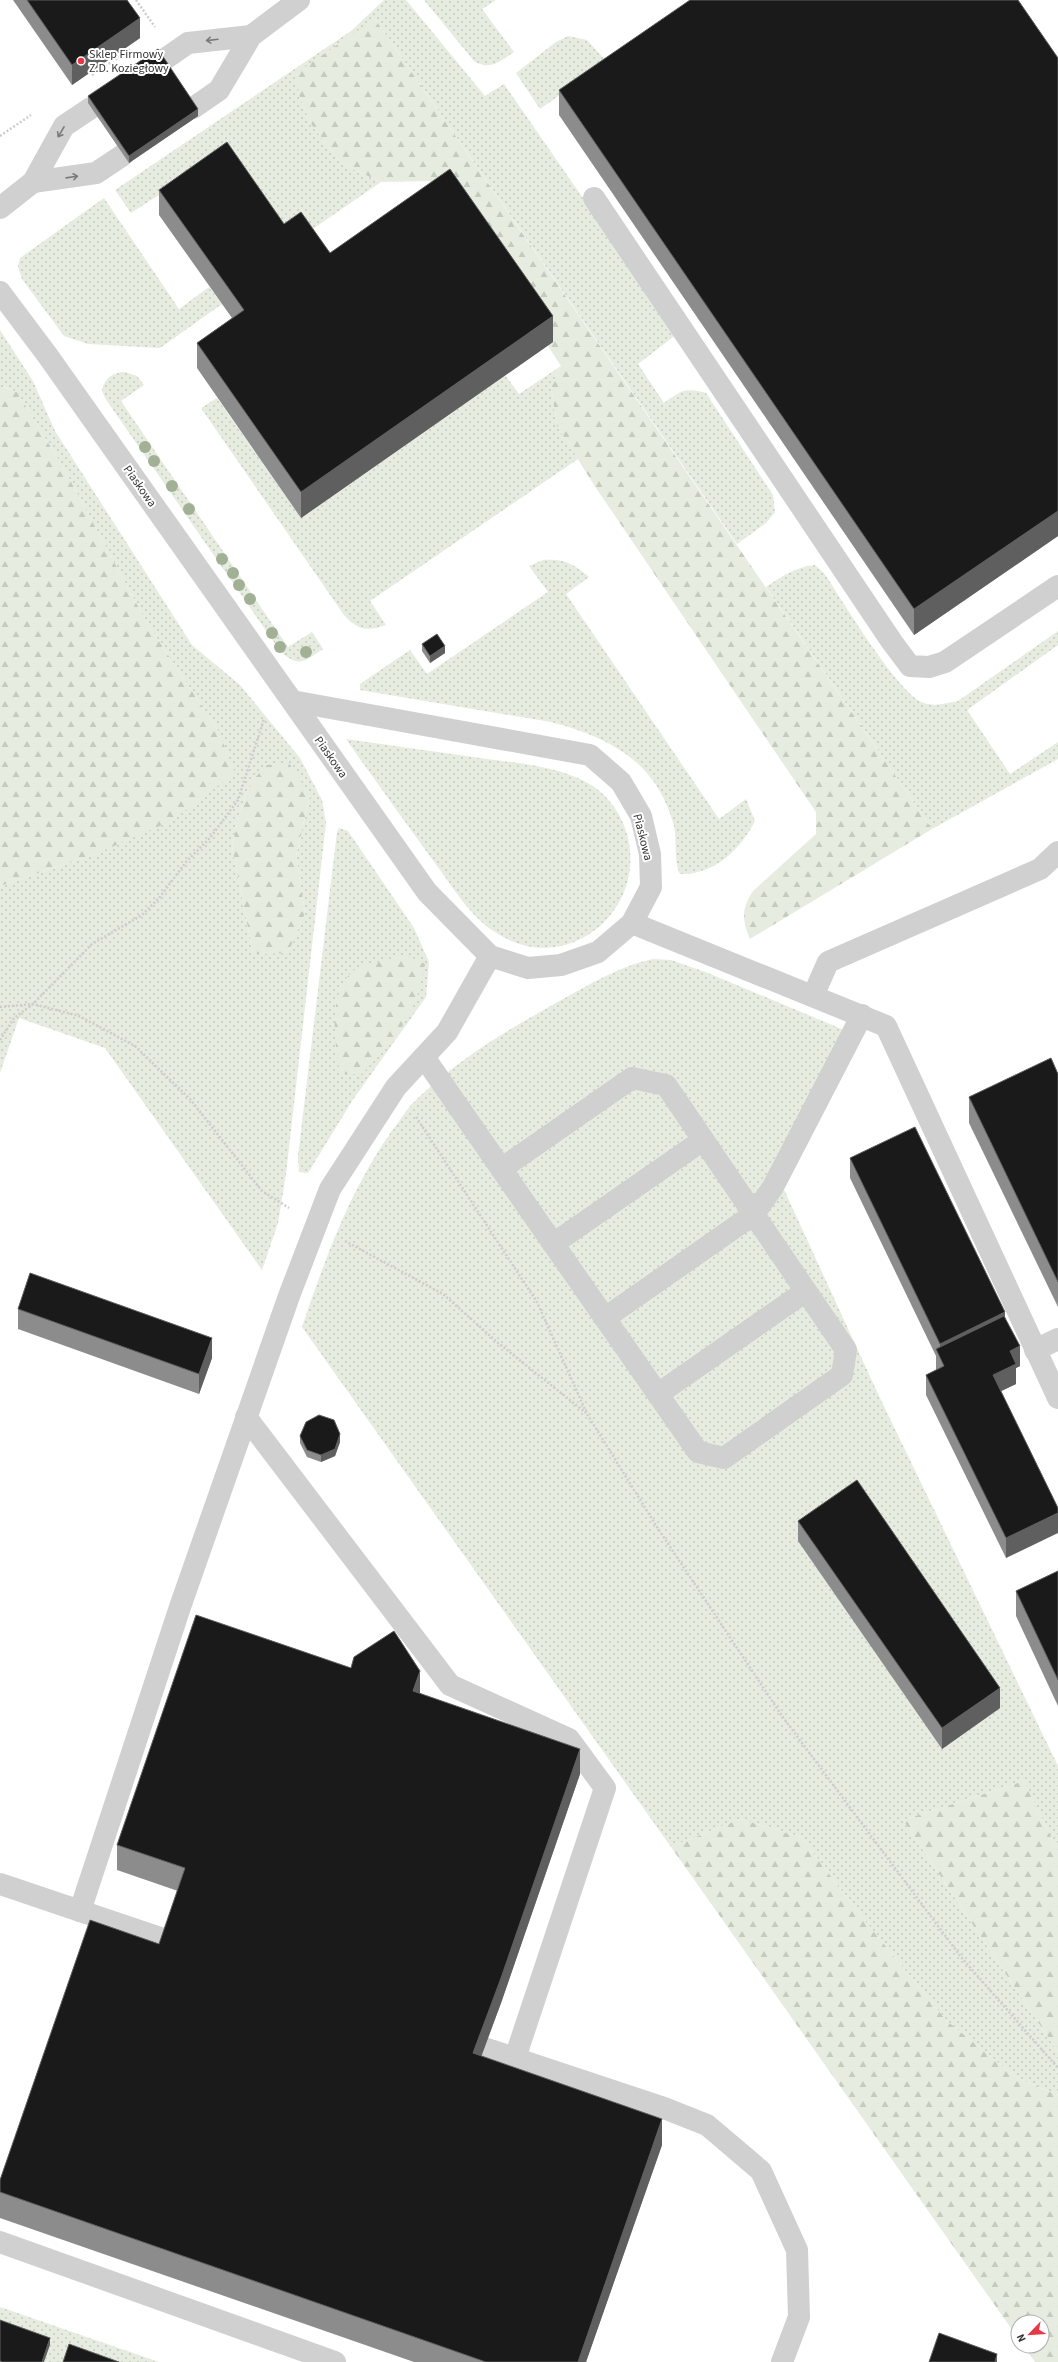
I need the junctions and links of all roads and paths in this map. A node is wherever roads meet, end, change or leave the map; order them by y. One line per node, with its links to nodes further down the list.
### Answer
1 (136, 0): 3 (path)
2 (299, 0): 4 (street)
3 (158, 32)
4 (251, 36): 6 (street, one-way to 6); 9 (street)
5 (138, 45): 7 (path)
6 (162, 61)
7 (86, 80)
8 (91, 108): 13 (street, one-way to 13)
9 (193, 108)
10 (33, 114): 11 (path)
11 (0, 136)
12 (123, 155): 13 (street, one-way to 12)
13 (33, 182): 15 (street)
14 (594, 198): 17 (street)
15 (0, 208)
16 (0, 292): 18 (street, Piaskowa)
17 (1058, 586)
18 (292, 701): 20 (street, Piaskowa); 21 (street, Piaskowa); 23 (path)
19 (1058, 852): 22 (street)
20 (632, 923): 21 (street, Piaskowa); 22 (street)
21 (490, 956): 27 (street)
22 (813, 996): 25 (street)
23 (33, 1004): 24 (path); 26 (path); 32 (path)
24 (0, 1007)
25 (862, 1016): 31 (street); 37 (street)
26 (0, 1040)
27 (424, 1057): 28 (street); 30 (street)
28 (396, 1087): 32 (street); 40 (path)
29 (703, 1140): 30 (street); 31 (street); 33 (street)
30 (501, 1169): 33 (street)
31 (754, 1214): 34 (street); 35 (street)
32 (316, 1225): 40 (path); 41 (street)
33 (554, 1244): 35 (street)
34 (806, 1290): 38 (street); 38 (street)
35 (605, 1318): 38 (street)
36 (1058, 1339): 37 (street)
37 (1035, 1350): 39 (street)
38 (658, 1394)
39 (1058, 1398)
40 (587, 1414): 47 (path)
41 (246, 1417): 43 (street); 46 (street)
42 (0, 1884): 43 (street)
43 (80, 1911): 44 (street)
44 (169, 1941)
45 (484, 2048): 46 (street)
46 (515, 2058): 50 (street)
47 (1058, 2068)
48 (0, 2242): 49 (street)
49 (336, 2362)
50 (782, 2362)

